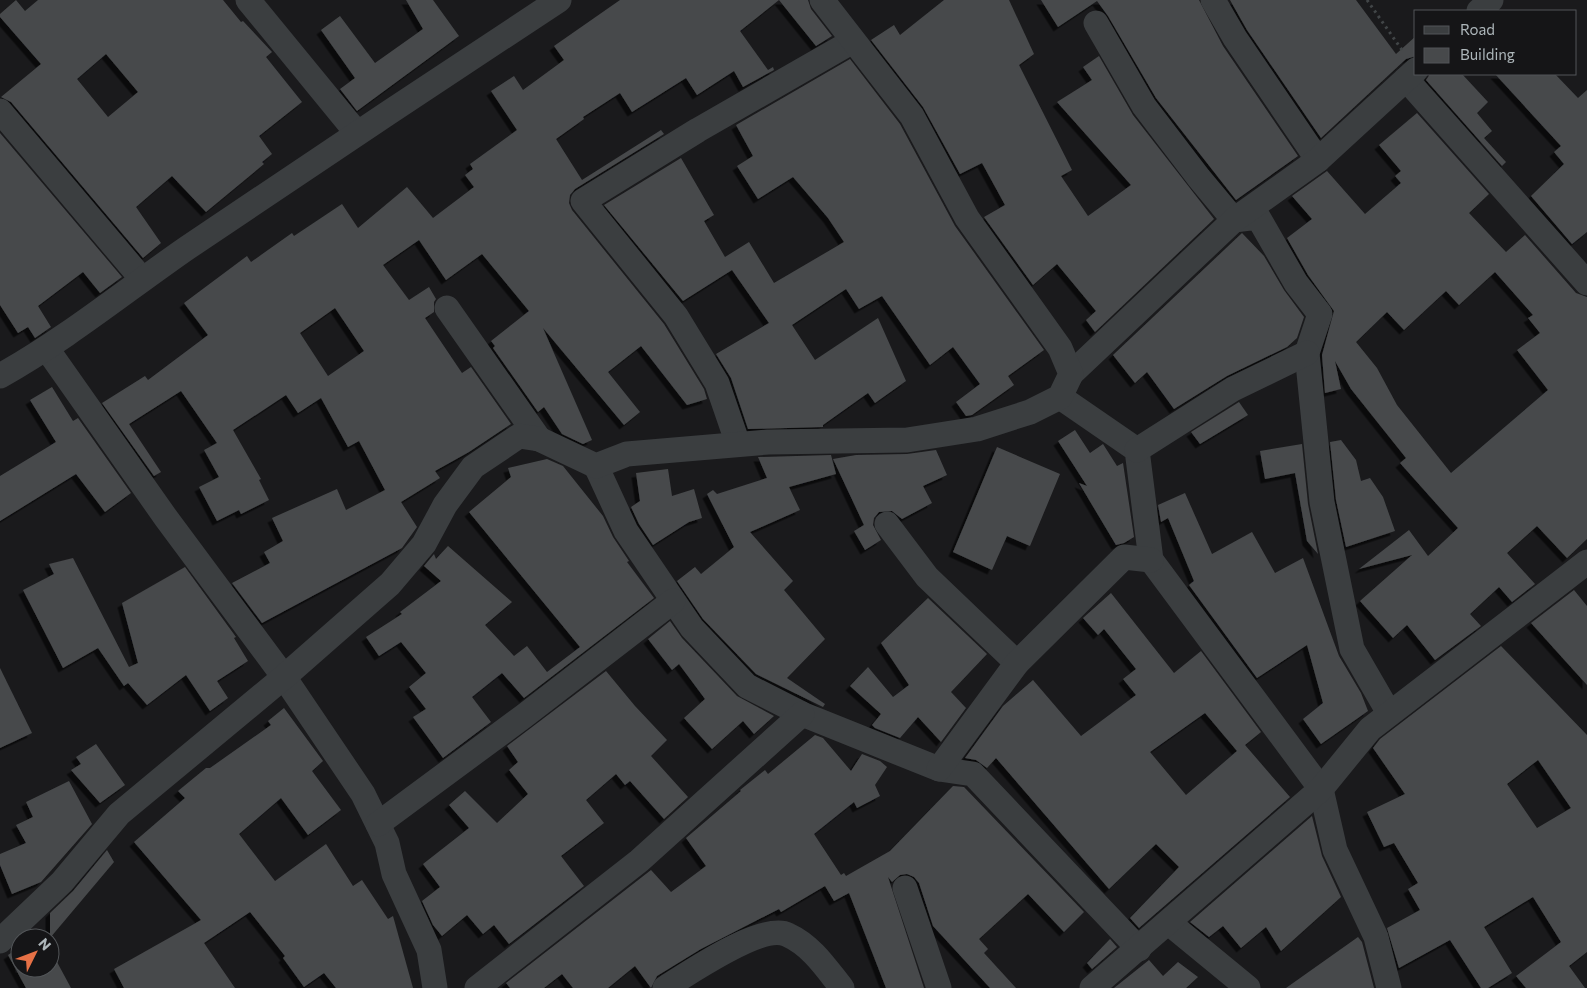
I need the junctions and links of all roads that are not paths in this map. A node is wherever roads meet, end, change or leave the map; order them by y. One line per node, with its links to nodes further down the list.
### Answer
1 (248, 0): 12 (street)
2 (559, 0): 12 (street)
3 (822, 0): 8 (street)
4 (1213, 0): 13 (street)
5 (1492, 0): 6 (street)
6 (1480, 10)
7 (1096, 23): 14 (street)
8 (853, 41): 20 (street); 24 (street)
9 (1409, 67): 13 (street)
10 (1416, 75): 16 (street)
11 (0, 111): 15 (street)
12 (357, 132): 15 (street)
13 (1318, 160): 14 (street)
14 (1234, 220): 19 (street); 20 (street)
15 (142, 279): 18 (street)
16 (1587, 283)
17 (447, 308): 23 (street)
18 (47, 349): 21 (street); 32 (street)
19 (1307, 353): 25 (street); 33 (street)
20 (1071, 374): 22 (street)
21 (0, 376)
22 (1060, 397): 24 (street); 25 (street)
23 (539, 438): 26 (street); 32 (street)
24 (738, 444): 26 (street)
25 (1137, 450): 28 (street)
26 (596, 466): 30 (street)
27 (887, 524): 31 (street)
28 (1151, 560): 31 (street); 36 (street)
29 (1587, 562): 33 (street)
30 (673, 601): 34 (street); 37 (street)
31 (1017, 663): 35 (street)
32 (284, 677): 37 (street); 40 (street)
33 (1389, 713): 36 (street)
34 (802, 714): 35 (street); 43 (street)
35 (939, 768): 41 (street)
36 (1321, 789): 39 (street); 49 (street)
37 (378, 824): 42 (street)
38 (905, 888): 46 (street)
39 (1169, 923): 41 (street); 48 (street)
40 (1, 937)
41 (1139, 949): 47 (street)
42 (435, 988)
43 (477, 988)
44 (665, 988): 45 (street)
45 (842, 988)
46 (939, 988)
47 (1092, 988)
48 (1248, 988)
49 (1389, 988)

